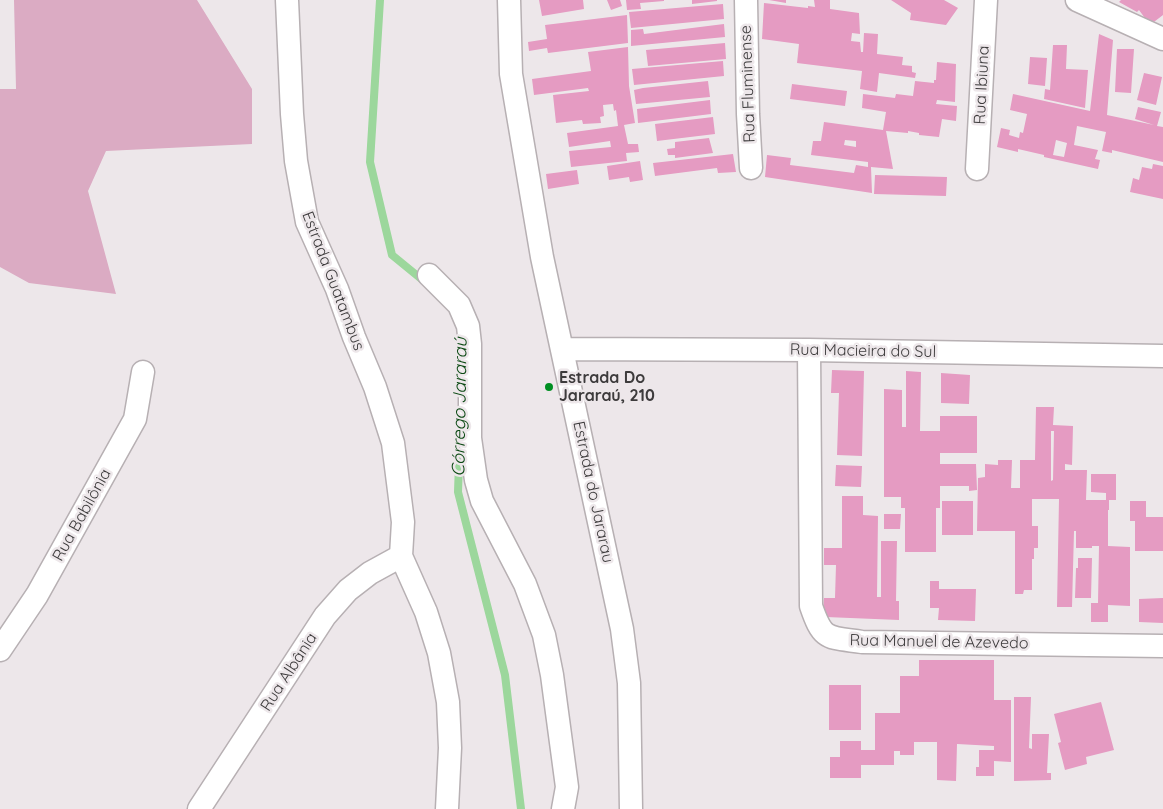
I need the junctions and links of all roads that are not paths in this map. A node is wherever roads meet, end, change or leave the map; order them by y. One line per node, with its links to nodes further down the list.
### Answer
1 (287, 0): 14 (street, Estrada Guatambus)
2 (509, 0): 10 (street, Estrada do Jararau)
3 (746, 0): 7 (street, Rua Fluminense)
4 (986, 0): 8 (street, Rua Ibiuna)
5 (1077, 0): 6 (street)
6 (1163, 39)
7 (751, 168)
8 (977, 170)
9 (429, 275): 19 (street)
10 (562, 350): 11 (street, Rua Macieira do Sul); 20 (street, Estrada do Jararau)
11 (809, 350): 12 (street, Rua Macieira do Sul); 15 (street, Rua Manuel de Azevedo)
12 (1163, 356)
13 (143, 372): 16 (street, Rua Babilônia)
14 (401, 556): 17 (street, Rua Albânia); 18 (street)
15 (1163, 646)
16 (0, 650)
17 (199, 809)
18 (447, 809)
19 (563, 809)
20 (632, 809)

